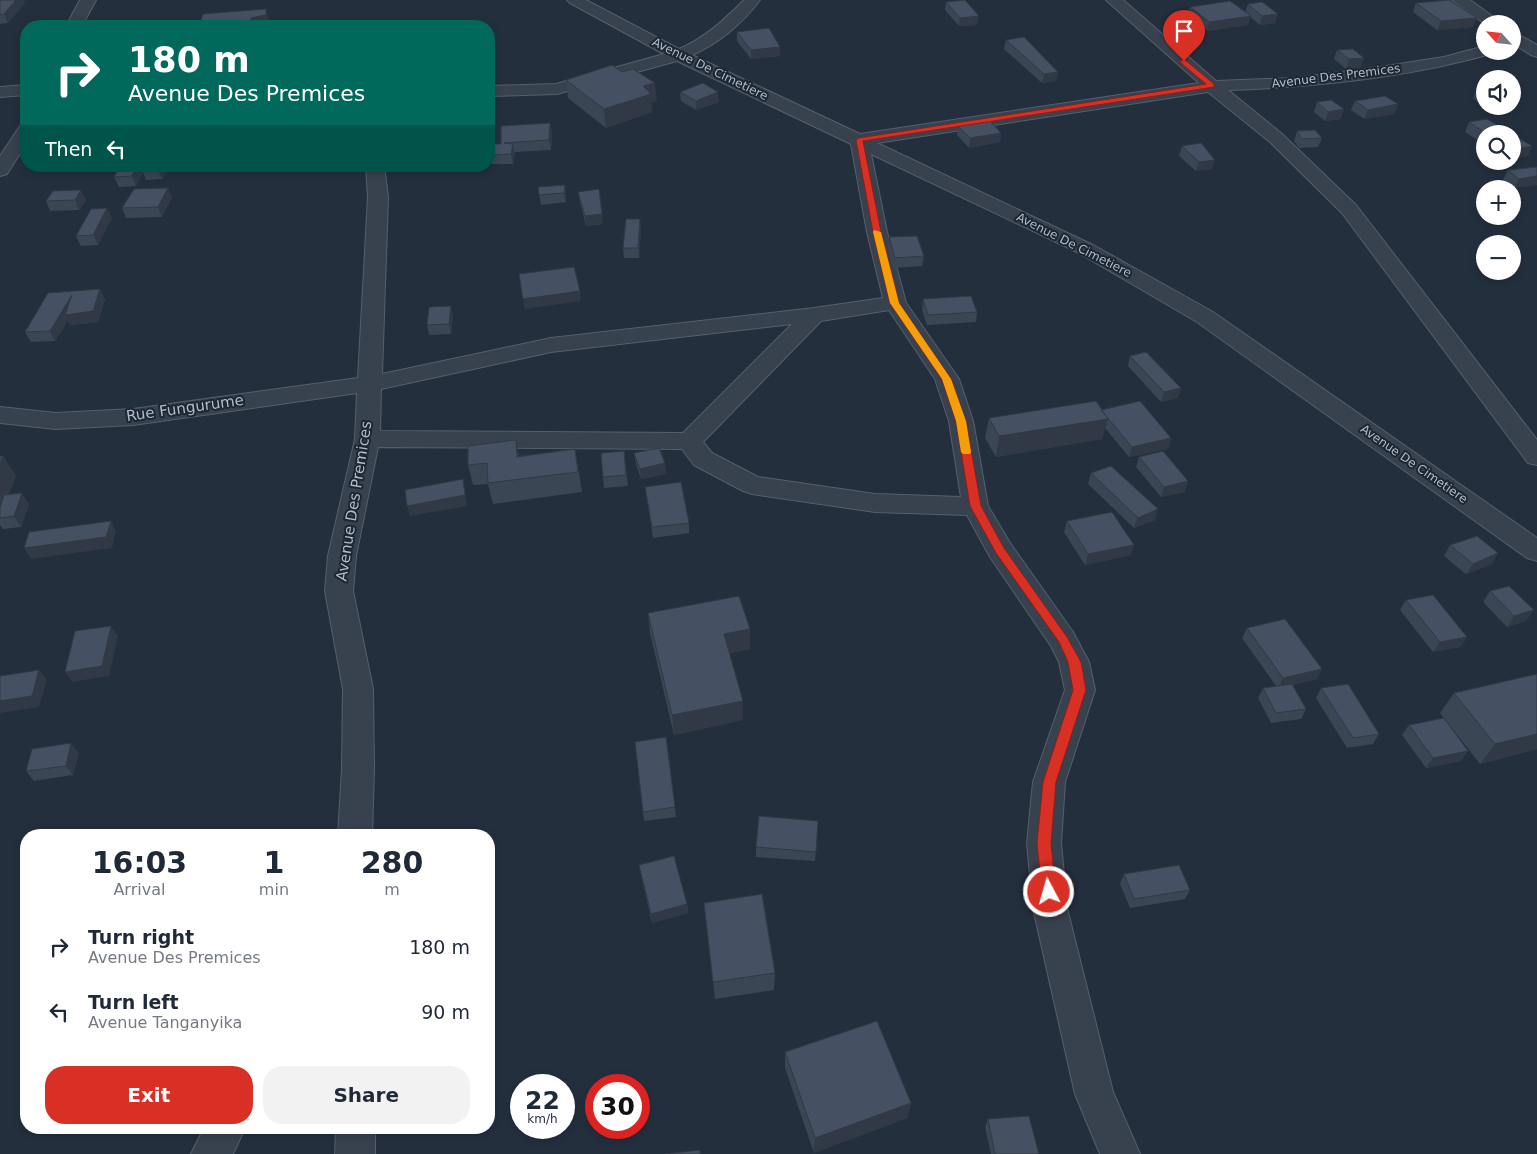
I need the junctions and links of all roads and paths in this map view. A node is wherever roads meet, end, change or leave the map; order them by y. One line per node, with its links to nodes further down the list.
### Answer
1 (88, 0): 7 (street)
2 (575, 0): 13 (street, Avenue De Cimetiere)
3 (752, 0): 13 (street)
4 (1114, 0): 14 (street)
5 (1460, 0): 6 (street)
6 (1482, 15)
7 (77, 20)
8 (1521, 40): 9 (street)
9 (1537, 40)
10 (1521, 43): 11 (street)
11 (1537, 52)
12 (1476, 54): 14 (street, Avenue Des Premices)
13 (678, 55): 16 (street); 19 (street, Avenue De Cimetiere)
14 (1212, 86): 19 (street, Avenue Des Premices); 28 (street)
15 (20, 90): 17 (street)
16 (495, 91)
17 (0, 92)
18 (20, 139): 20 (street)
19 (859, 140): 22 (street); 30 (street, Avenue De Cimetiere)
20 (0, 170)
21 (376, 172): 24 (street, Avenue Des Premices)
22 (895, 303): 23 (street, Rue Fungurume); 29 (street)
23 (814, 315): 24 (street, Rue Fungurume); 27 (street)
24 (369, 384): 25 (street, Rue Fungurume); 26 (street, Avenue Des Premices)
25 (2, 416)
26 (367, 438): 27 (street); 31 (street, Avenue Des Premices)
27 (689, 441): 29 (street)
28 (1537, 456)
29 (975, 506): 36 (street)
30 (1537, 551)
31 (355, 829)
32 (222, 1134): 34 (street)
33 (356, 1134): 35 (street)
34 (211, 1154)
35 (355, 1154)
36 (1120, 1154)

